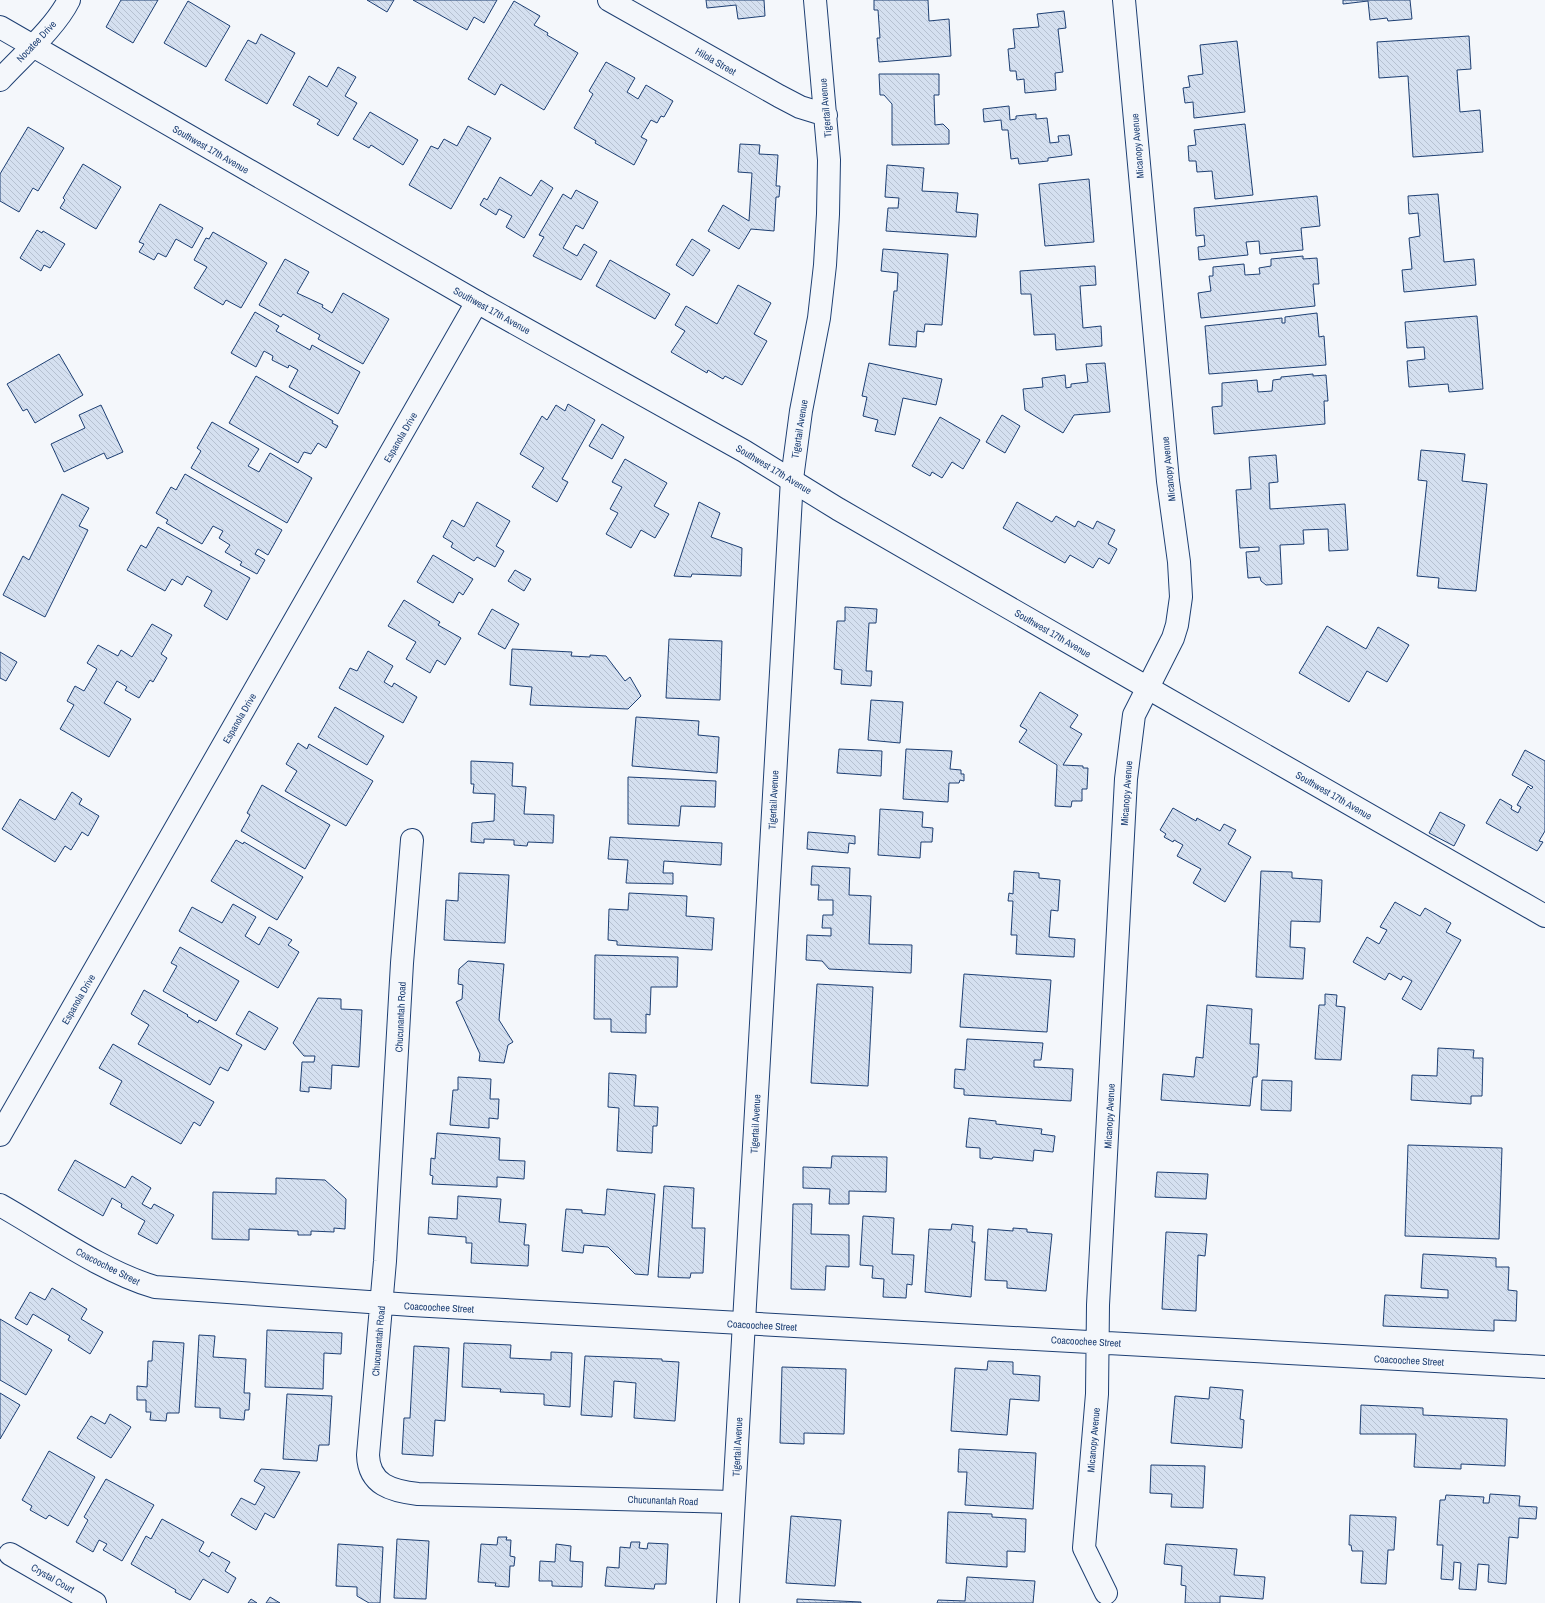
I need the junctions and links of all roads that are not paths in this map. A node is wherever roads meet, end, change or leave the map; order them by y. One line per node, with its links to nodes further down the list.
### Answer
1 (69, 0): 6 (street, Nocatee Drive)
2 (610, 0): 8 (street, Hilola Street)
3 (815, 0): 8 (street, Tigertail Avenue)
4 (1124, 0): 11 (street, Micanopy Avenue)
5 (0, 27): 6 (street, Southwest 17th Avenue)
6 (32, 46): 7 (street, Nocatee Drive); 9 (street, Southwest 17th Avenue)
7 (0, 80)
8 (826, 115): 10 (street, Tigertail Avenue)
9 (477, 302): 10 (street, Southwest 17th Avenue); 14 (street, Espanola Drive)
10 (792, 479): 11 (street, Southwest 17th Avenue); 17 (street, Tigertail Avenue)
11 (1148, 688): 13 (street, Southwest 17th Avenue); 18 (street, Micanopy Avenue)
12 (412, 840): 16 (street, Chucunantah Road)
13 (1545, 916)
14 (0, 1135)
15 (0, 1205): 16 (street, Coacoochee Street)
16 (381, 1303): 17 (street, Coacoochee Street); 20 (street, Chucunantah Road)
17 (744, 1324): 18 (street, Coacoochee Street); 20 (street, Tigertail Avenue)
18 (1098, 1342): 19 (street, Coacoochee Street); 22 (street, Micanopy Avenue)
19 (1545, 1367)
20 (734, 1502): 24 (street, Tigertail Avenue)
21 (10, 1554): 23 (street, Crystal Court)
22 (1106, 1593)
23 (95, 1603)
24 (728, 1603)

